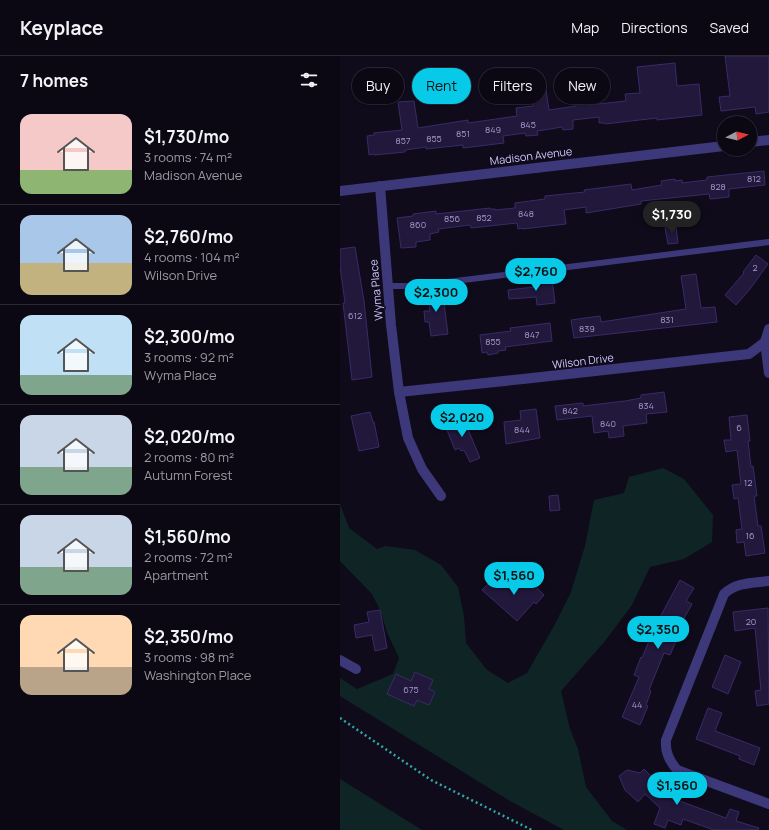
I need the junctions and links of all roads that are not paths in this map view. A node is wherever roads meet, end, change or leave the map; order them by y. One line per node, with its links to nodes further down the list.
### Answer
1 (769, 140): 2 (street)
2 (757, 141)
3 (717, 147): 4 (street, Madison Avenue)
4 (380, 186): 5 (street, Madison Avenue); 7 (street, Wyma Place)
5 (340, 191)
6 (769, 242): 7 (lane)
7 (388, 286): 11 (street, Wyma Place)
8 (769, 329): 9 (street)
9 (765, 342): 10 (street); 11 (street, Wilson Drive)
10 (769, 373)
11 (399, 392): 12 (street, Wyma Place)
12 (441, 496)
13 (769, 581): 16 (street)
14 (340, 660): 15 (street)
15 (356, 669)
16 (769, 804)

